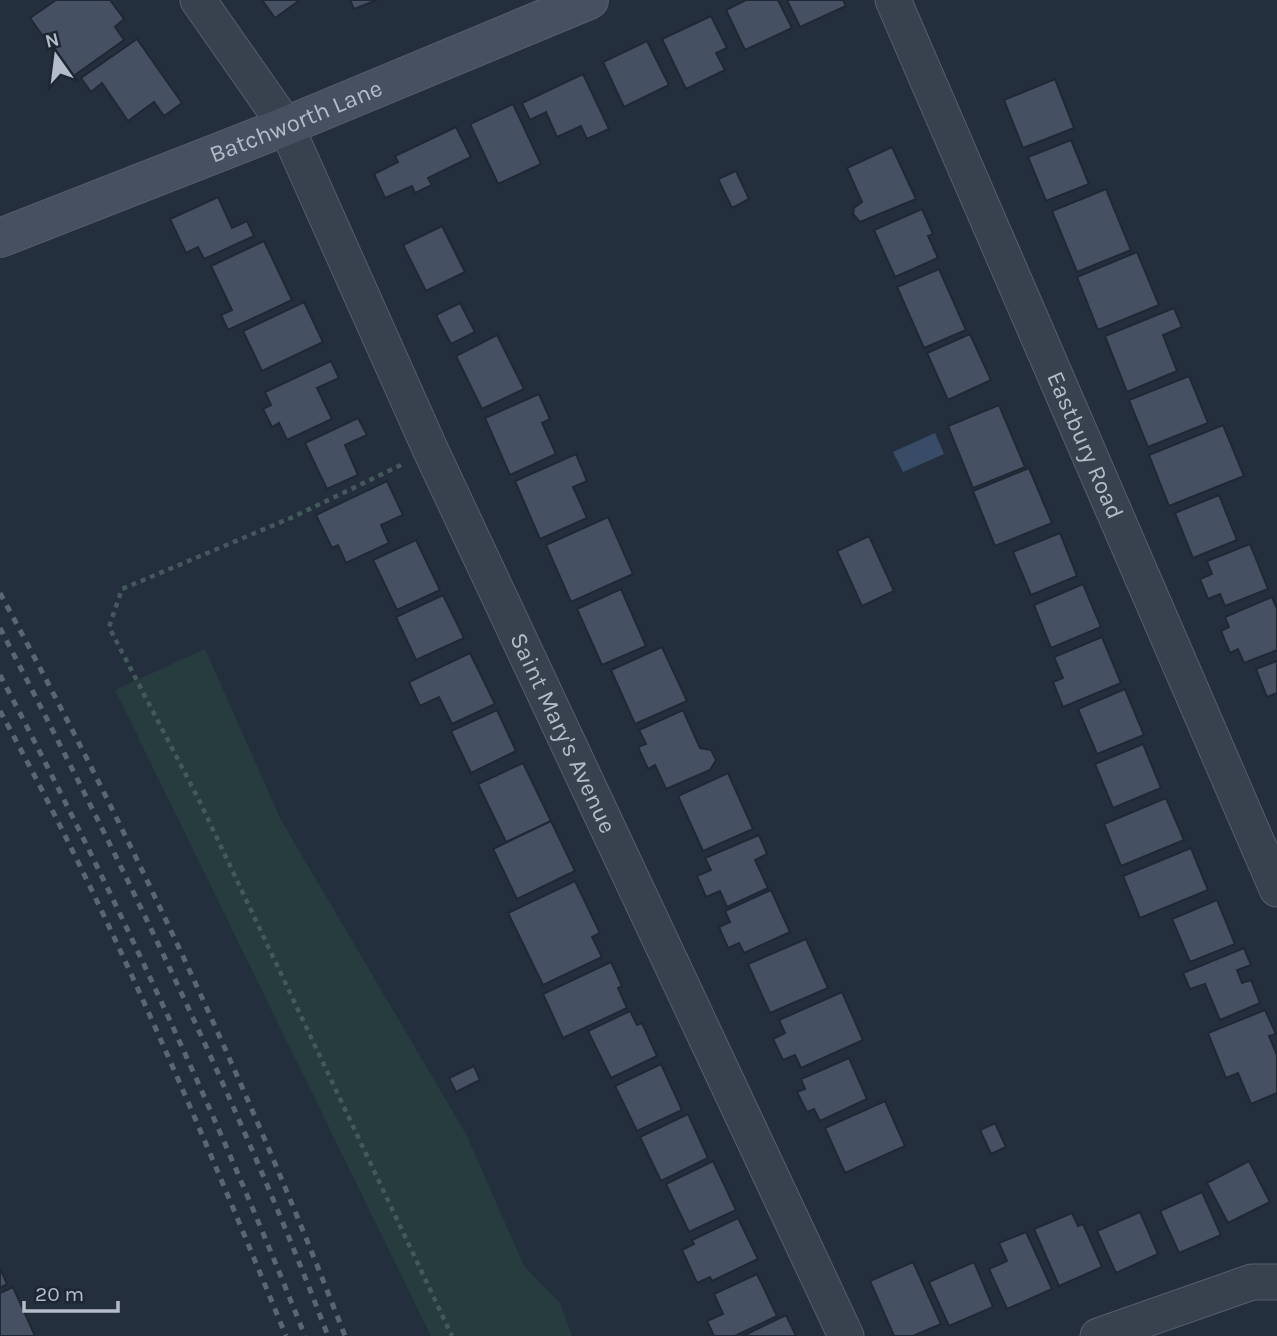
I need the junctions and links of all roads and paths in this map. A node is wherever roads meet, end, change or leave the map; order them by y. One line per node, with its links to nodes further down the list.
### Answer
1 (198, 0): 4 (street, Saint Mary's Avenue)
2 (589, 0): 4 (street, Batchworth Lane)
3 (892, 0): 7 (street, Eastbury Road)
4 (286, 126): 5 (street, Batchworth Lane); 6 (street, Saint Mary's Avenue)
5 (0, 238)
6 (431, 451): 9 (path); 10 (street, Saint Mary's Avenue)
7 (1277, 889)
8 (1277, 1282): 11 (street)
9 (452, 1336)
10 (846, 1336)
11 (1098, 1336)

